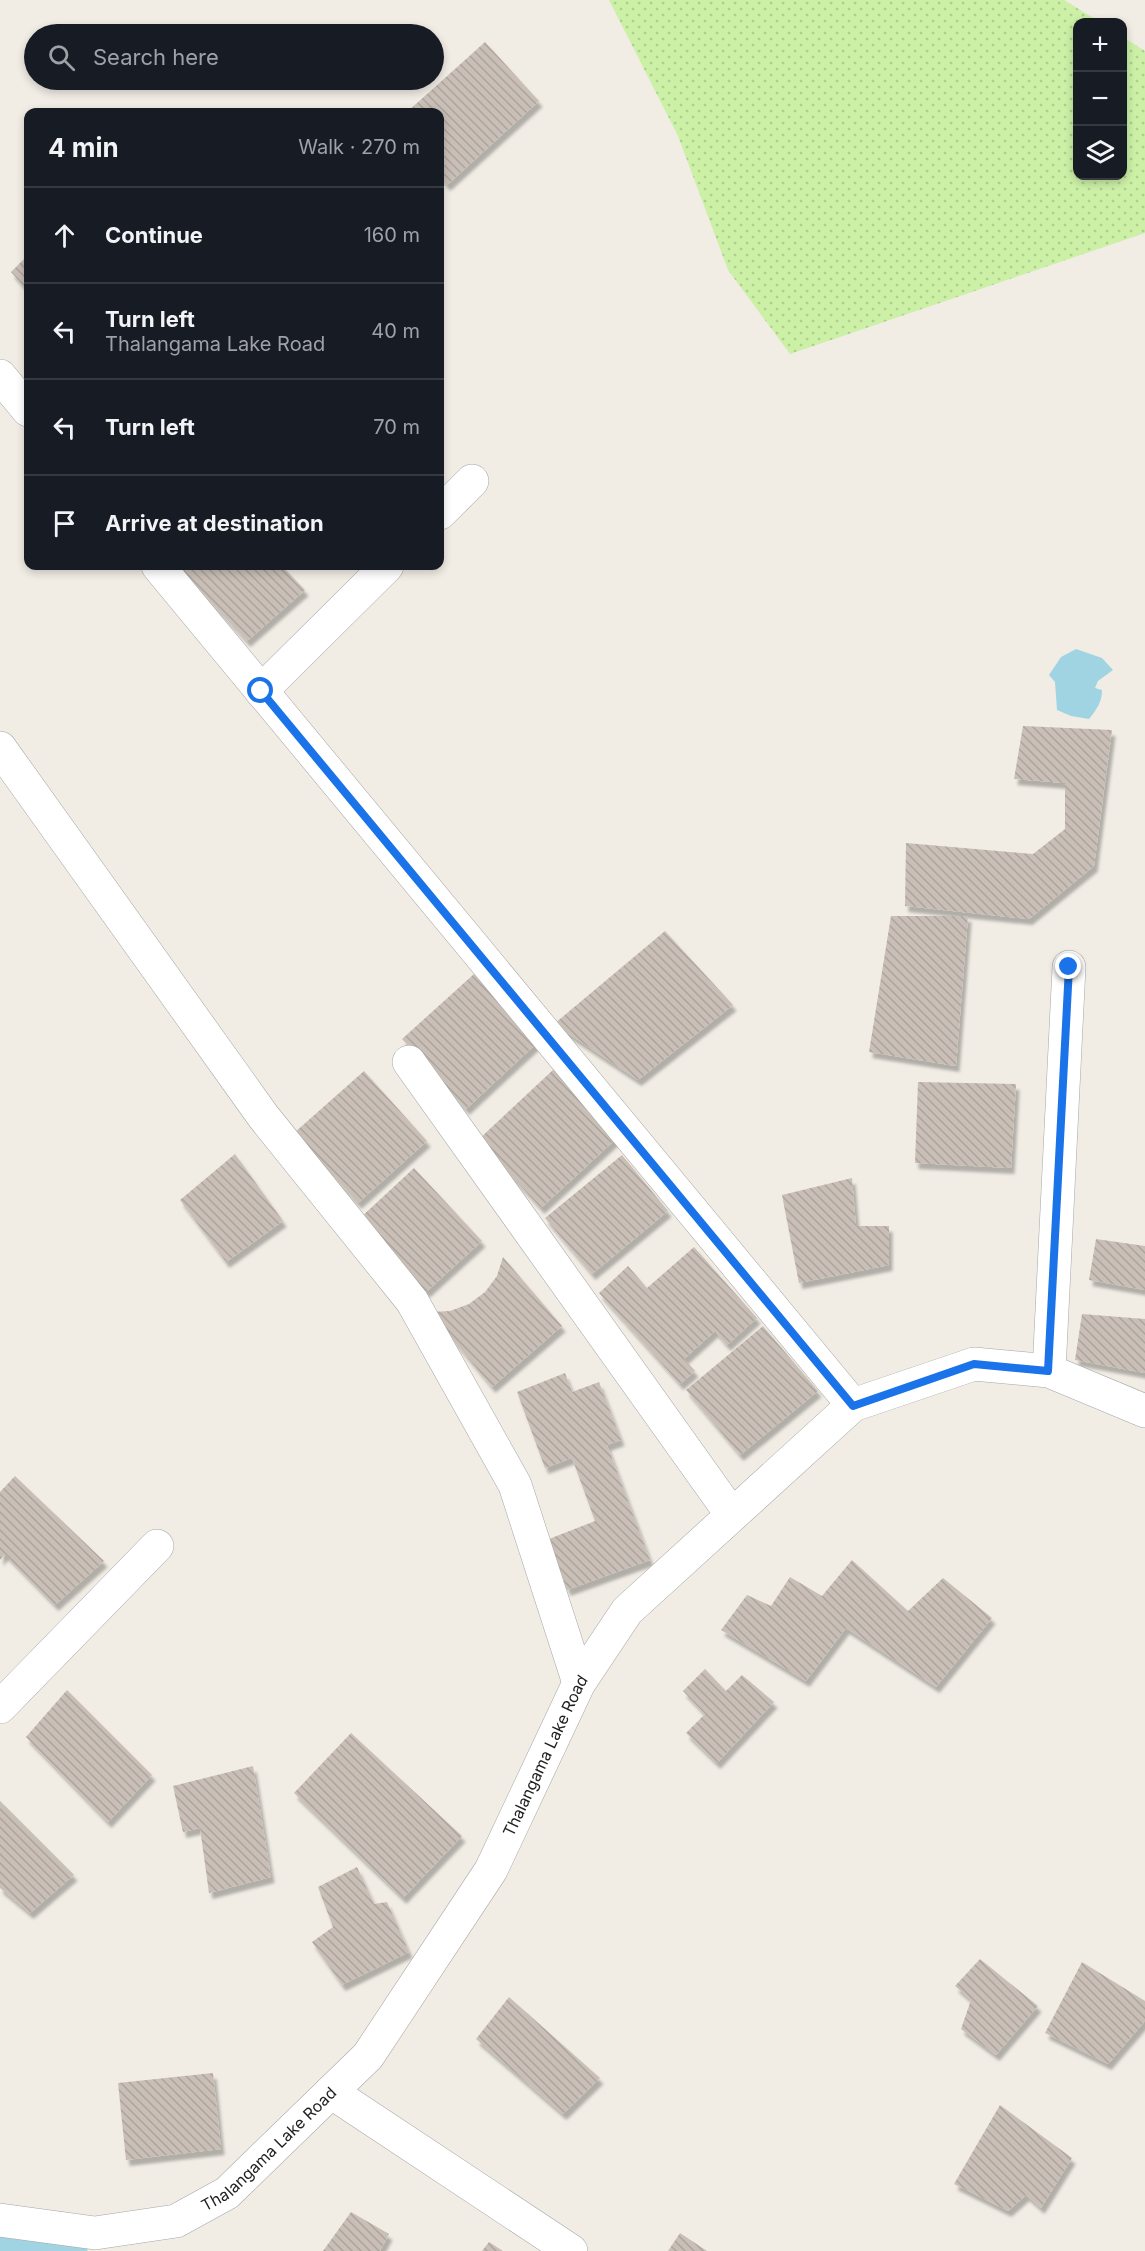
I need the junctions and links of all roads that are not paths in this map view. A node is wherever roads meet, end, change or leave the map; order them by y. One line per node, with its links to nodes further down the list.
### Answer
1 (0, 376): 2 (street)
2 (24, 405)
3 (472, 481): 4 (street)
4 (444, 509)
5 (161, 570): 7 (street)
6 (383, 570): 7 (street)
7 (261, 691): 12 (street)
8 (0, 748): 16 (street)
9 (1069, 967): 11 (street)
10 (410, 1062): 14 (street)
11 (1048, 1371): 12 (street, Thalangama Lake Road); 13 (street, Thalangama Lake Road)
12 (853, 1406): 14 (street, Thalangama Lake Road)
13 (1145, 1411)
14 (732, 1515): 16 (street, Thalangama Lake Road)
15 (157, 1546): 17 (street)
16 (579, 1683): 18 (street, Thalangama Lake Road)
17 (0, 1707)
18 (331, 2092): 20 (street, Thalangama Lake Road); 21 (street)
19 (0, 2220): 20 (street, Thalangama Lake Road)
20 (99, 2242)
21 (571, 2251)

